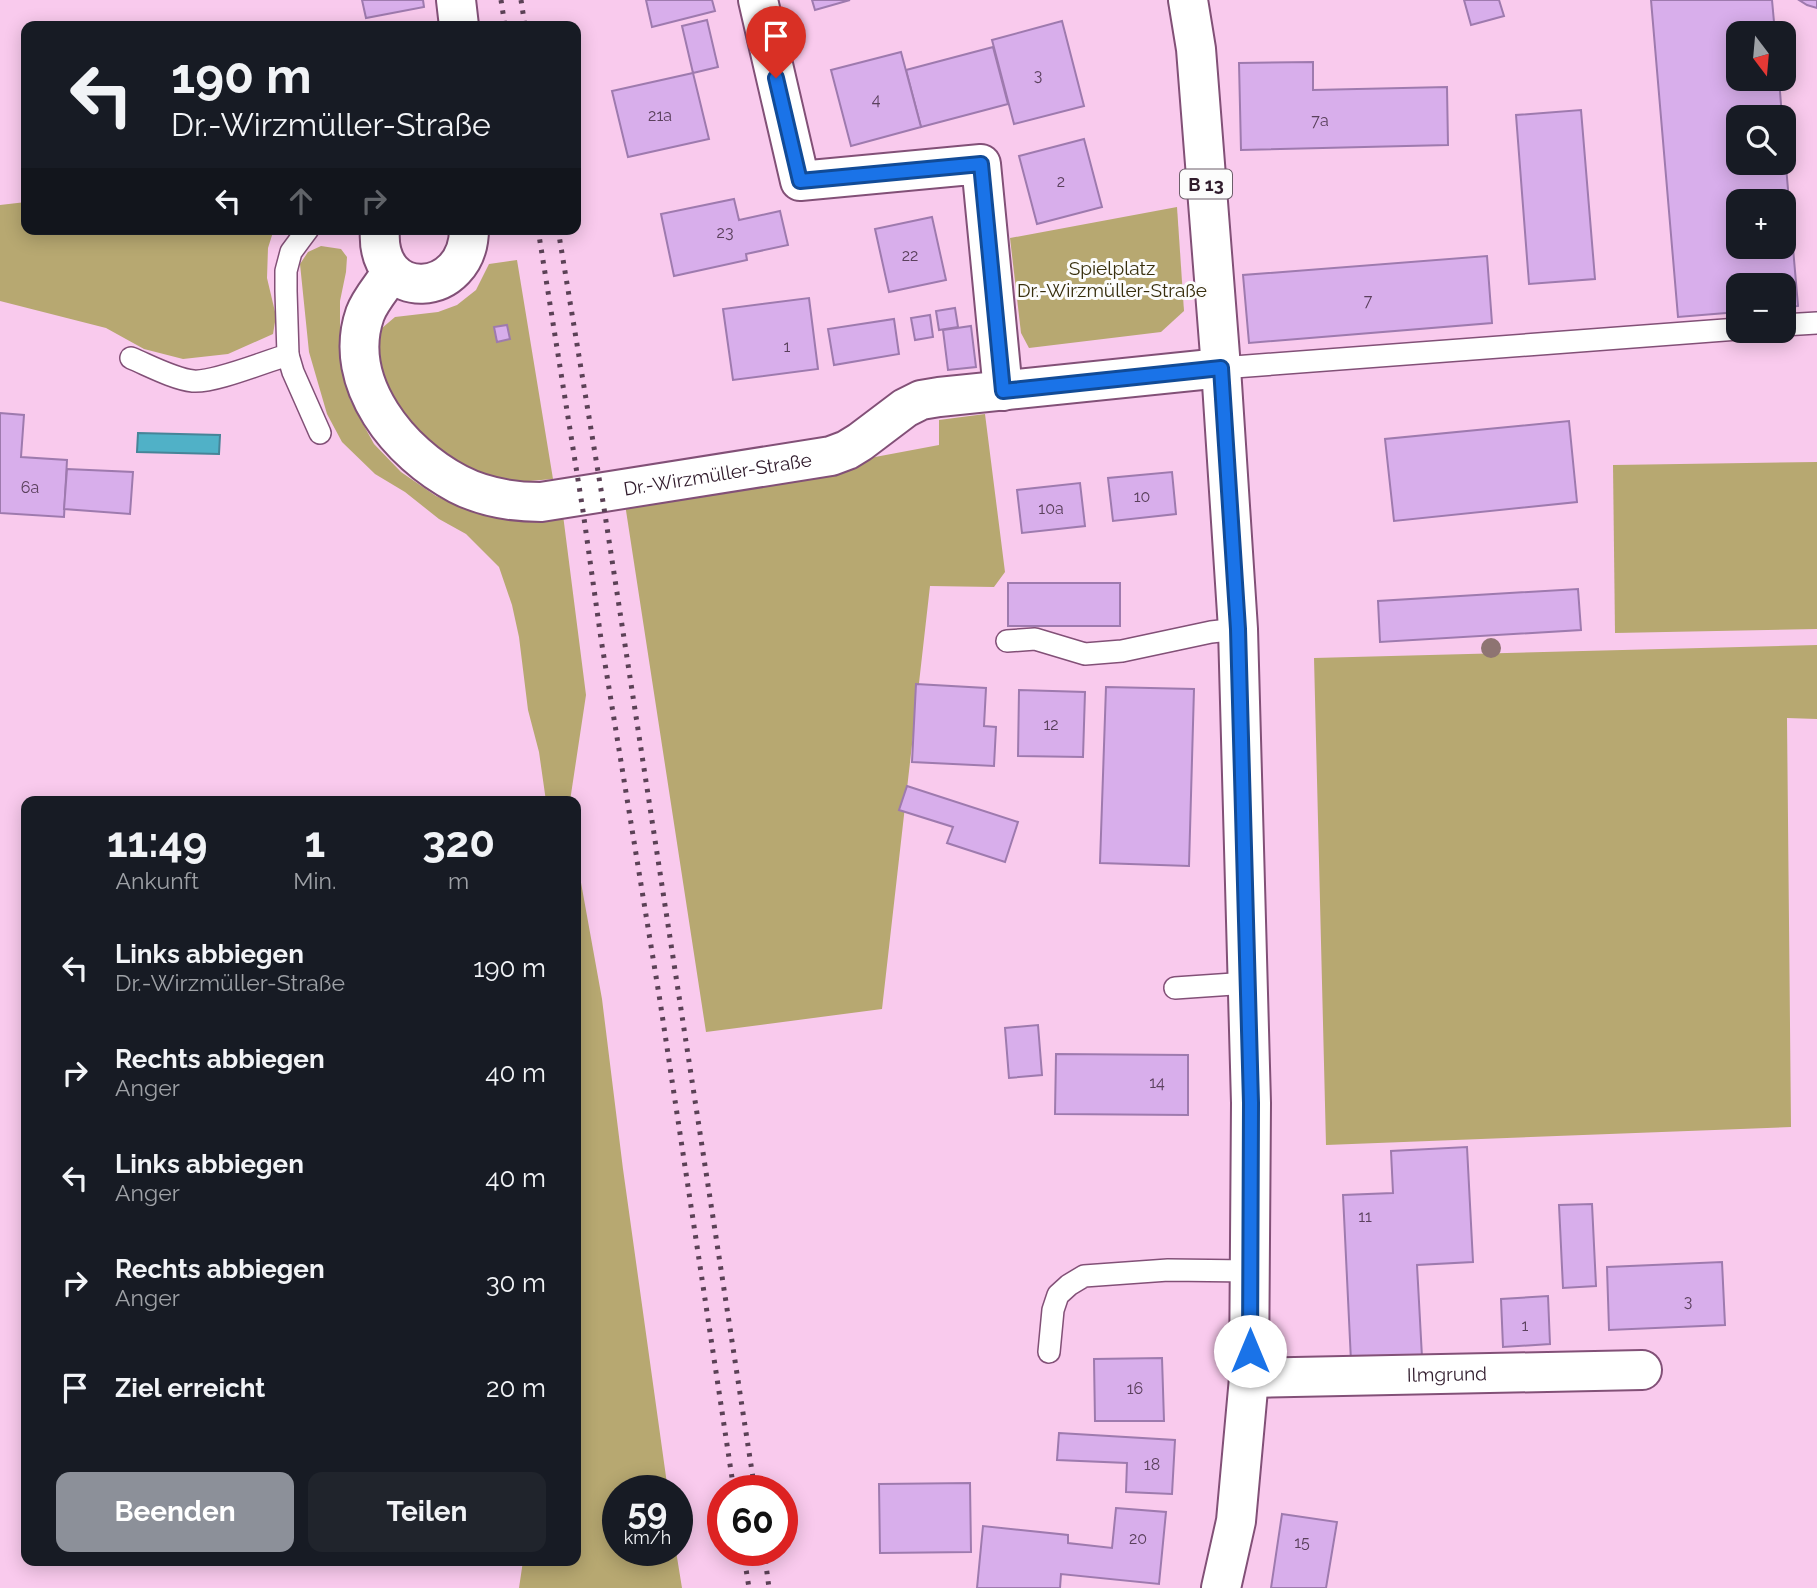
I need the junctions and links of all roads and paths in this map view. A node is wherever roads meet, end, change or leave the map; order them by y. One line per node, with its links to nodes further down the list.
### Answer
1 (456, 0): 4 (street)
2 (758, 0): 15 (street)
3 (1188, 0): 14 (street, B 13)
4 (458, 21)
5 (304, 235): 12 (lane)
6 (380, 235): 8 (street)
7 (469, 235): 8 (street)
8 (391, 273): 15 (street, Dr.-Wirzmüller-Straße)
9 (1817, 323): 10 (lane)
10 (1796, 324)
11 (1726, 329): 14 (lane)
12 (288, 355): 13 (lane); 16 (lane)
13 (131, 358)
14 (1221, 368): 15 (street, Dr.-Wirzmüller-Straße); 17 (street, B 13)
15 (1003, 391)
16 (320, 433)
17 (1238, 629): 18 (lane); 19 (street, B 13)
18 (1007, 641)
19 (1248, 983): 20 (lane); 21 (street, B 13)
20 (1175, 988)
21 (1250, 1271): 22 (lane); 24 (street, B 13)
22 (1049, 1352)
23 (1642, 1370): 24 (street, Ilmgrund)
24 (1250, 1378): 25 (street, B 13)
25 (1221, 1588)

